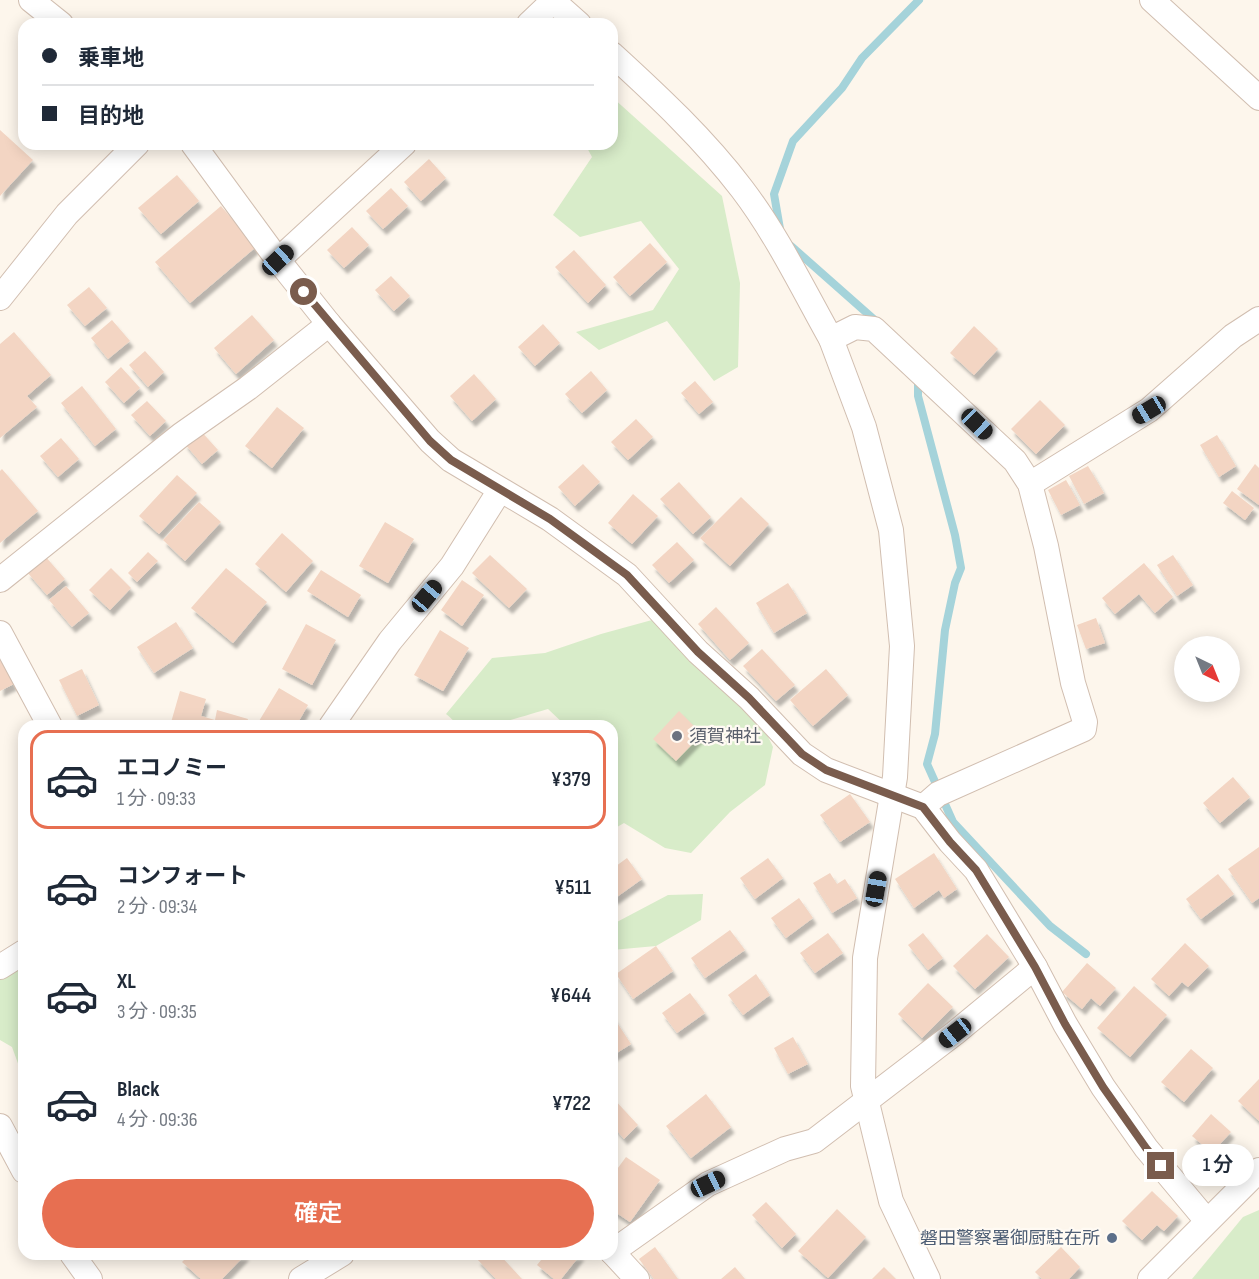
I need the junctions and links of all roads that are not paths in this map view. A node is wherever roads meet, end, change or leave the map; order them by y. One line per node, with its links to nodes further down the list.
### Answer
1 (31, 0): 4 (street)
2 (553, 0): 5 (street); 6 (street)
3 (1152, 0): 8 (street)
4 (54, 18)
5 (535, 18)
6 (572, 18)
7 (618, 60): 16 (street)
8 (1259, 98)
9 (131, 150): 13 (street)
10 (198, 150): 12 (street)
11 (397, 150): 12 (street)
12 (278, 260): 15 (street)
13 (0, 298)
14 (1259, 319): 17 (street)
15 (329, 324): 18 (street); 19 (street)
16 (831, 339): 17 (street); 23 (street)
17 (1030, 484): 24 (street)
18 (500, 490): 22 (street); 23 (street)
19 (0, 580)
20 (0, 633): 21 (street)
21 (47, 720)
22 (335, 720)
23 (892, 796): 24 (street); 28 (street)
24 (923, 807): 27 (street)
25 (18, 956): 26 (street)
26 (0, 967)
27 (1035, 967): 28 (street); 32 (street)
28 (867, 1101): 33 (street); 40 (street)
29 (0, 1126): 30 (street)
30 (18, 1160)
31 (1259, 1170): 32 (street)
32 (1207, 1221): 41 (street)
33 (618, 1248)
34 (618, 1258): 39 (street)
35 (76, 1260): 37 (street)
36 (332, 1260): 38 (street)
37 (90, 1279)
38 (301, 1279)
39 (637, 1279)
40 (928, 1279)
41 (1150, 1279)

